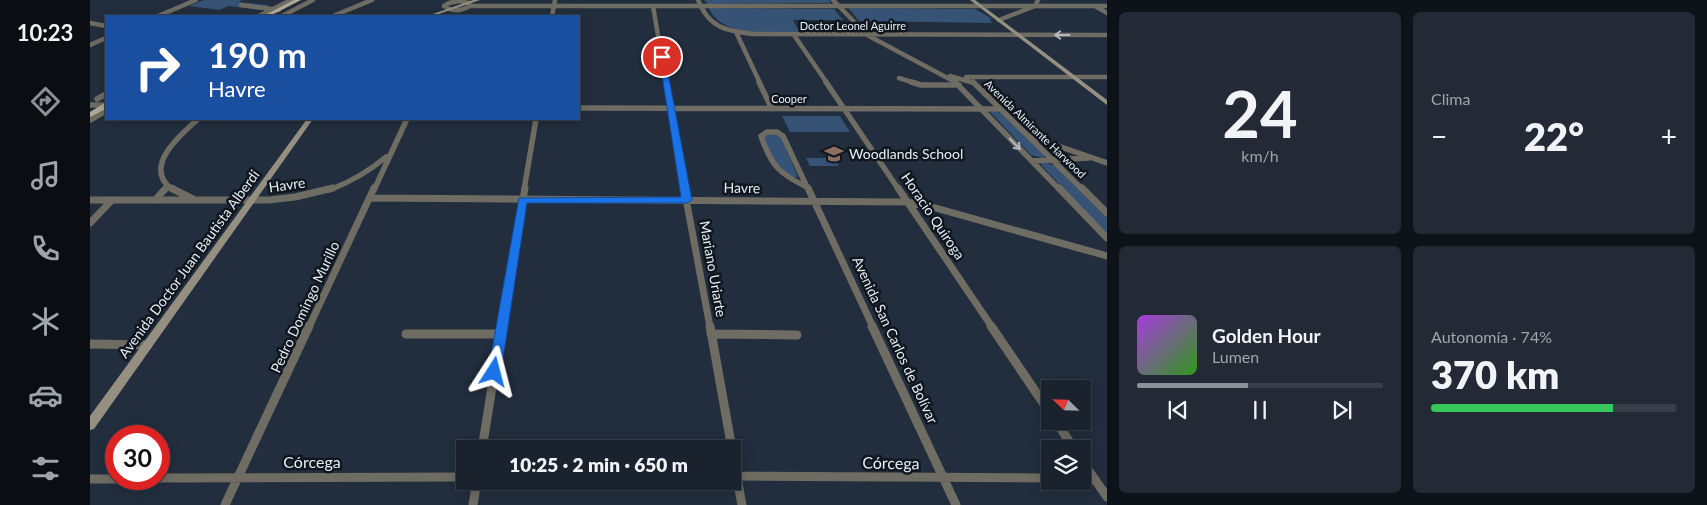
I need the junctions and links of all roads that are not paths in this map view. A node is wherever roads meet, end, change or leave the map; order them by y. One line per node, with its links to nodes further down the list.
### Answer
1 (196, 0): 29 (street)
2 (291, 0): 26 (street)
3 (298, 0): 26 (main road)
4 (306, 0): 32 (main road)
5 (313, 0): 33 (street)
6 (372, 0): 34 (street)
7 (444, 0): 14 (street)
8 (478, 0): 15 (street)
9 (555, 0): 18 (street)
10 (698, 0): 20 (street, Doctor Leonel Aguirre)
11 (833, 0): 24 (street)
12 (972, 0): 21 (street)
13 (1038, 0): 22 (street)
14 (449, 2): 15 (street); 27 (street)
15 (470, 4): 18 (street); 25 (street)
16 (241, 5): 26 (street)
17 (1107, 5): 23 (street)
18 (554, 6): 19 (street); 37 (street)
19 (653, 6): 20 (street); 64 (street, Mariano Uriarte)
20 (700, 6): 24 (street); 41 (street, Doctor Leonel Aguirre)
21 (980, 6): 22 (street); 24 (street); 38 (street)
22 (1035, 6): 23 (street); 38 (street)
23 (1095, 6): 28 (street)
24 (840, 7): 43 (street)
25 (458, 8): 27 (street); 36 (street)
26 (276, 9): 30 (street); 31 (main road)
27 (447, 10): 35 (street)
28 (1107, 13)
29 (160, 15)
30 (261, 15)
31 (267, 15)
32 (278, 15)
33 (284, 15)
34 (334, 15)
35 (432, 15)
36 (454, 15)
37 (552, 15)
38 (999, 20): 44 (street)
39 (90, 23): 40 (street)
40 (105, 26)
41 (736, 32): 42 (street, Doctor Leonel Aguirre); 65 (street)
42 (794, 35): 43 (street, Doctor Leonel Aguirre); 66 (street, Horacio Quiroga)
43 (868, 35): 44 (street, Doctor Leonel Aguirre); 48 (street, Avenida Almirante Harwood)
44 (1018, 35): 45 (street, Doctor Leonel Aguirre, one-way to 44); 51 (street)
45 (1107, 35)
46 (105, 38): 47 (street)
47 (90, 45)
48 (940, 74): 49 (street, Avenida Almirante Harwood); 54 (street, Avenida Almirante Harwood)
49 (960, 77): 50 (street); 54 (street); 55 (street, Avenida Almirante Harwood)
50 (977, 77): 51 (street); 55 (street)
51 (1074, 77): 52 (street); 58 (street)
52 (1107, 77)
53 (899, 78): 56 (street)
54 (955, 81): 55 (street); 56 (street, Avenida Almirante Harwood)
55 (972, 81): 67 (street, Avenida Almirante Harwood)
56 (959, 85): 63 (street, Avenida Almirante Harwood)
57 (105, 95): 61 (street)
58 (1107, 103)
59 (105, 105): 61 (main road)
60 (105, 106): 68 (street)
61 (92, 107)
62 (580, 108): 64 (street, Cooper)
63 (982, 108): 66 (street, Cooper); 67 (street, Cooper); 76 (street, Avenida Almirante Harwood, one-way to 76)
64 (670, 109): 65 (street, Cooper); 88 (street, Mariano Uriarte)
65 (772, 109): 66 (street, Cooper)
66 (844, 109): 92 (street, Horacio Quiroga)
67 (1000, 109): 73 (street, Avenida Almirante Harwood)
68 (90, 120)
69 (197, 120): 81 (street)
70 (309, 120): 90 (street, Avenida Doctor Juan Bautista Alberdi)
71 (407, 120): 74 (street, Pedro Domingo Murillo)
72 (536, 120): 87 (street)
73 (1028, 136): 75 (street); 77 (street, Avenida Almirante Harwood)
74 (390, 154): 79 (street, Havre); 80 (street, Pedro Domingo Murillo)
75 (1094, 158): 77 (street); 78 (street)
76 (1032, 161): 77 (street); 95 (street, Avenida Almirante Harwood)
77 (1053, 161): 93 (street, Avenida Almirante Harwood)
78 (1107, 163)
79 (359, 177): 80 (street); 90 (street, Havre)
80 (378, 180): 83 (street, Pedro Domingo Murillo)
81 (168, 186): 85 (street); 86 (street)
82 (808, 187): 82 (street, Avenida San Carlos de Bolívar); 91 (street, Avenida San Carlos de Bolívar)
83 (370, 198): 87 (street, Havre); 109 (street, Pedro Domingo Murillo)
84 (112, 200): 85 (street, Havre); 89 (street, Havre); 94 (street)
85 (155, 200): 86 (street, Havre)
86 (196, 200): 90 (street, Havre)
87 (522, 200): 88 (street, Havre); 98 (street)
88 (687, 200): 91 (street, Havre); 99 (street, Mariano Uriarte)
89 (92, 201)
90 (251, 201): 102 (street, Avenida Doctor Juan Bautista Alberdi)
91 (815, 202): 92 (street, Havre); 112 (street, Avenida San Carlos de Bolívar)
92 (906, 202): 96 (street, Havre); 103 (street, Horacio Quiroga)
93 (1107, 213)
94 (90, 222)
95 (1107, 238)
96 (1107, 256)
97 (406, 334): 98 (street)
98 (501, 334): 105 (street)
99 (711, 334): 100 (street); 106 (street, Mariano Uriarte)
100 (797, 335)
101 (90, 344): 102 (street)
102 (148, 345): 104 (street, Avenida Doctor Juan Bautista Alberdi)
103 (1041, 400)
104 (90, 425)
105 (483, 440)
106 (730, 440)
107 (1091, 474): 114 (street)
108 (741, 476): 112 (street, Córcega)
109 (238, 477): 110 (street, Córcega); 111 (street, Córcega); 120 (street, Pedro Domingo Murillo)
110 (170, 478)
111 (456, 478)
112 (944, 478): 113 (street, Córcega); 123 (street, Avenida San Carlos de Bolívar)
113 (1041, 478)
114 (1094, 478): 119 (street)
115 (90, 479): 116 (street)
116 (105, 479)
117 (476, 490): 121 (street)
118 (738, 490): 122 (street, Mariano Uriarte)
119 (1107, 497)
120 (224, 505)
121 (473, 505)
122 (742, 505)
123 (956, 505)

